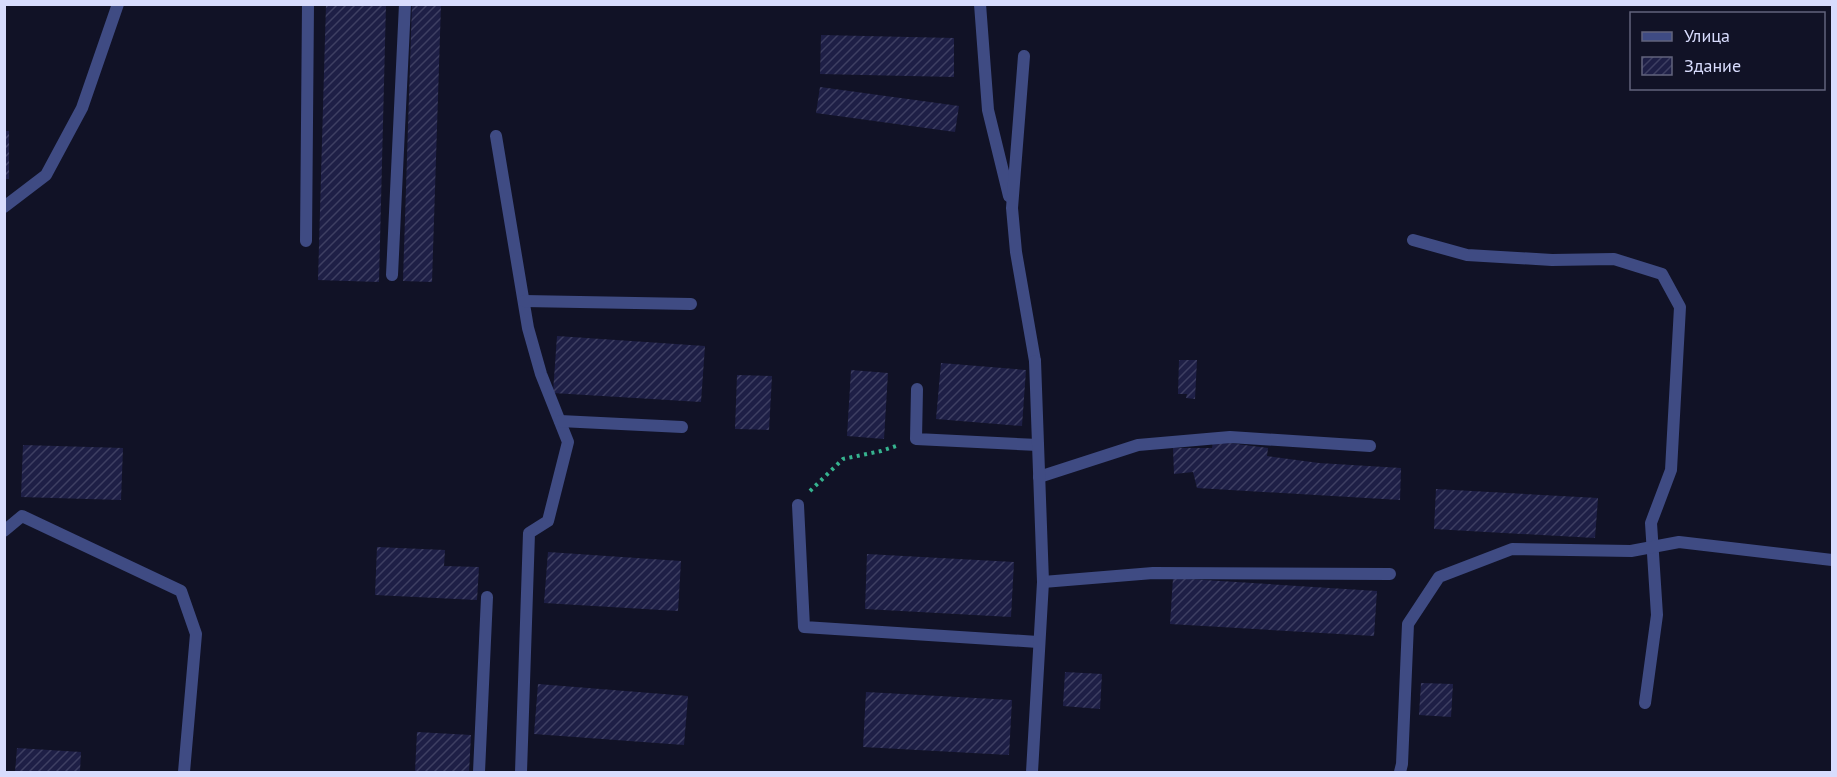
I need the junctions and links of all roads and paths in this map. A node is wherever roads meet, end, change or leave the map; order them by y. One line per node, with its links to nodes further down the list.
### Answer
1 (118, 4): 7 (street)
2 (308, 4): 10 (street)
3 (405, 4): 11 (street)
4 (980, 4): 8 (street)
5 (1024, 56): 8 (street)
6 (496, 136): 12 (street)
7 (4, 207)
8 (1012, 208): 18 (street)
9 (1413, 240): 23 (street)
10 (306, 241)
11 (392, 275)
12 (524, 301): 13 (street); 15 (street)
13 (691, 304)
14 (917, 389): 17 (street)
15 (560, 421): 16 (street); 33 (street)
16 (682, 427)
17 (916, 439): 18 (street); 21 (path)
18 (1038, 445): 20 (street)
19 (1370, 446): 20 (street)
20 (1039, 477): 26 (street)
21 (798, 505): 28 (street)
22 (4, 531): 31 (street)
23 (1652, 547): 24 (street); 29 (street); 30 (street)
24 (1833, 560)
25 (1390, 574): 26 (street)
26 (1043, 582): 28 (street)
27 (487, 597): 32 (street)
28 (1038, 642): 34 (street)
29 (1645, 703)
30 (1402, 770)
31 (184, 772)
32 (479, 772)
33 (521, 772)
34 (1032, 772)

